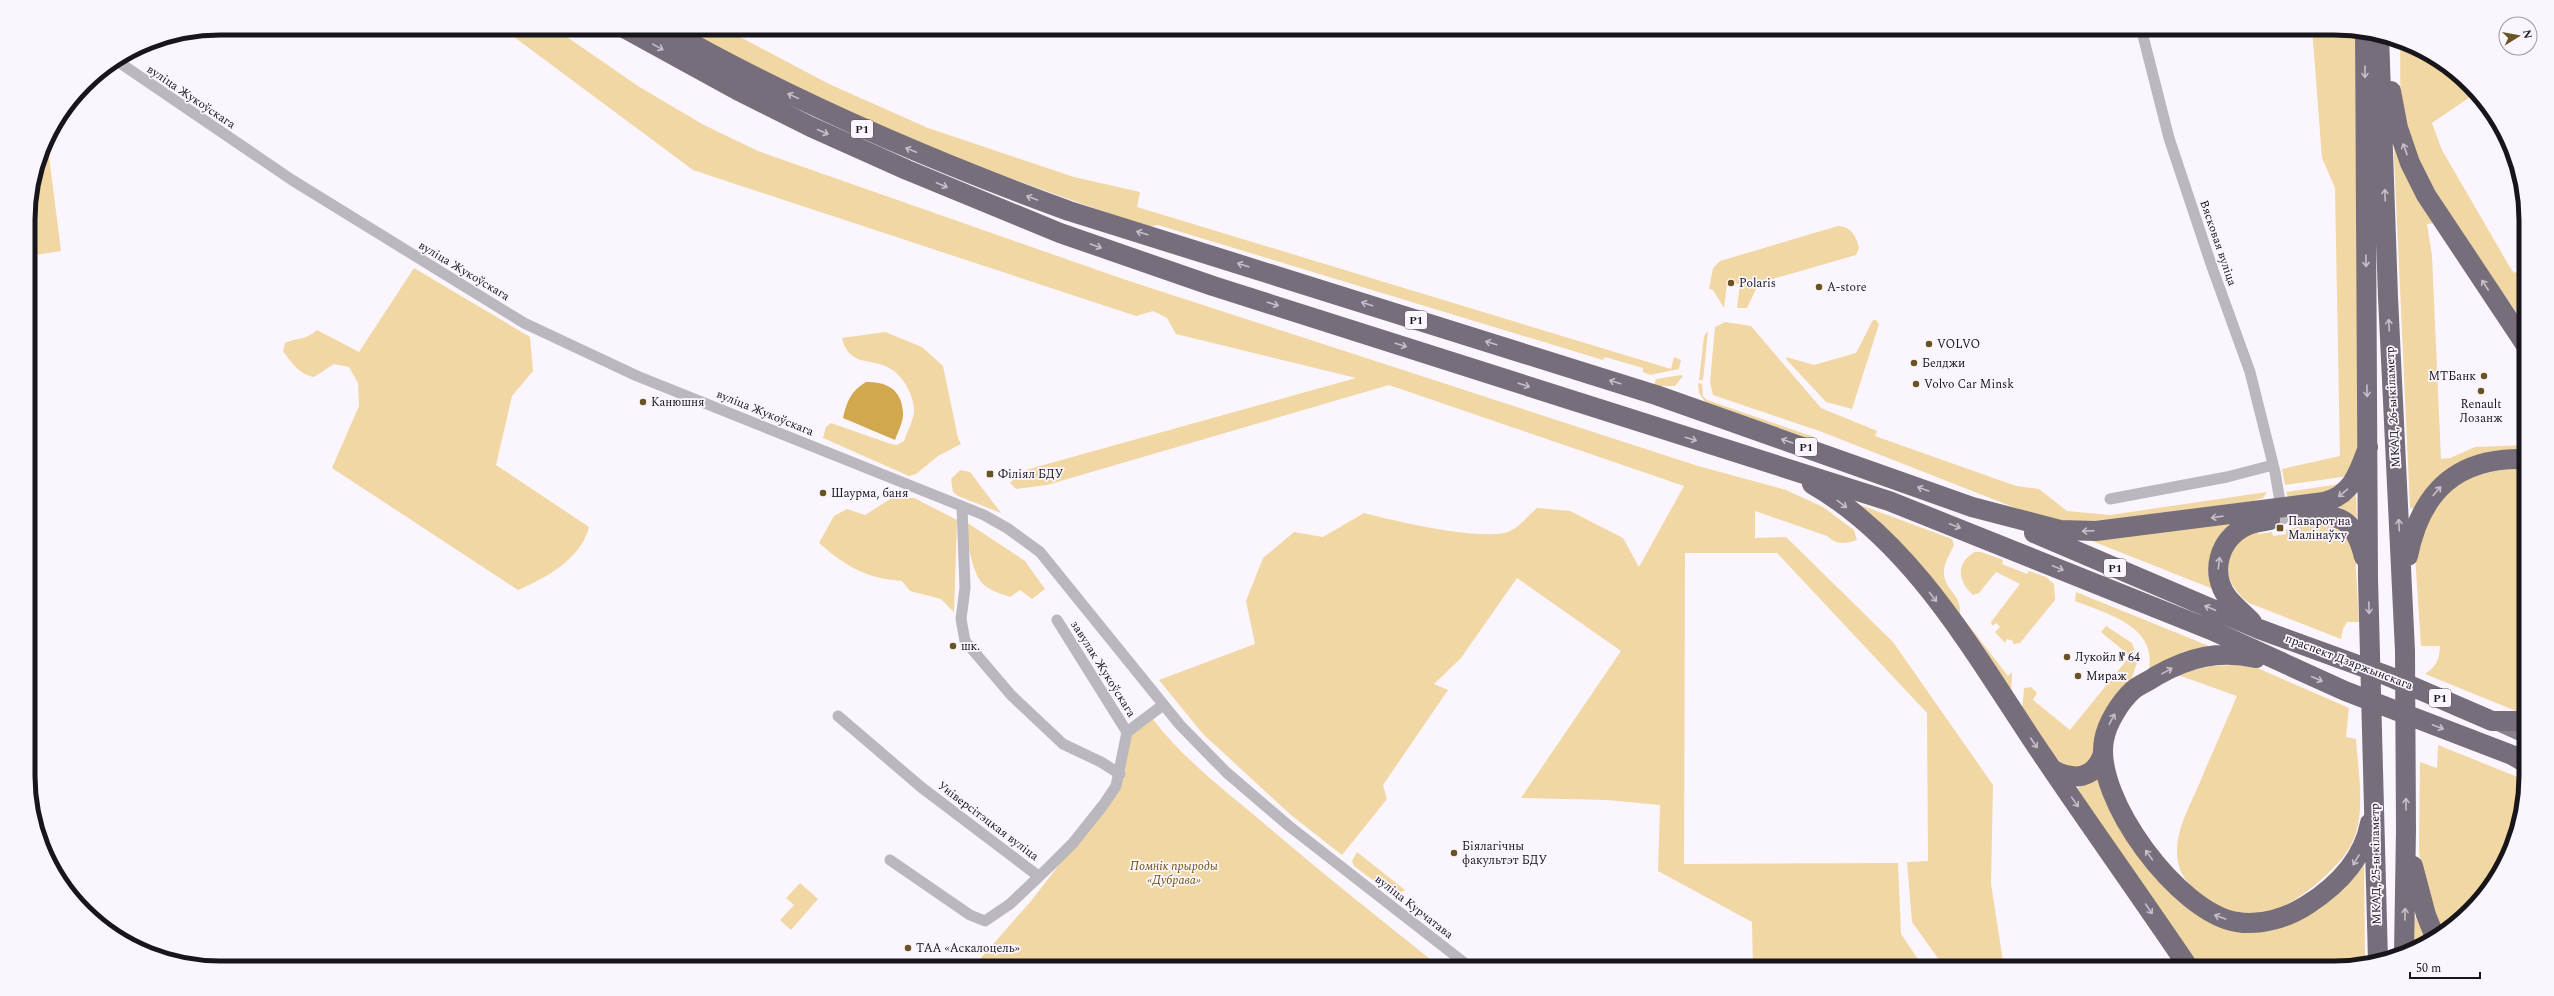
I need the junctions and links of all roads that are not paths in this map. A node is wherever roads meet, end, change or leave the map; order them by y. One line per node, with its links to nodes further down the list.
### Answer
1 (637, 35): 11 (highway, Р1, one-way to 11)
2 (676, 35): 15 (highway, Р1, one-way to 2)
3 (2144, 35): 12 (street, Вясковая вуліца)
4 (2365, 38): 9 (highway, МКАД, 26-ы кіламетр, one-way to 9)
5 (2380, 41): 18 (highway, МКАД, 26-ы кіламетр, one-way to 5)
6 (2381, 41): 8 (highway, one-way to 6)
7 (121, 64): 14 (street, вуліца Жукоўскага)
8 (2519, 335)
9 (2368, 447): 16 (highway, one-way to 16); 17 (highway, МКАД, 26-ы кіламетр)
10 (2519, 459): 18 (highway, one-way to 10)
11 (1786, 468): 21 (highway, Р1, one-way to 21); 31 (highway, one-way to 31)
12 (2274, 468): 13 (street); 16 (street, Вясковая вуліца)
13 (2110, 499)
14 (962, 507): 22 (street, вуліца Жукоўскага); 32 (street)
15 (1972, 507): 16 (highway, one-way to 15); 20 (highway, Р1, one-way to 15)
16 (2282, 513): 17 (highway); 20 (highway, one-way to 16)
17 (2368, 578): 30 (highway, МКАД, 26-ы кіламетр, one-way to 30)
18 (2403, 606): 34 (highway, МКАД, 26-ы кіламетр, one-way to 18)
19 (1057, 620): 26 (street, завулак Жукоўскага)
20 (2259, 629): 24 (highway, праспект Дзяржынскага / Р1)
21 (2281, 663): 28 (highway, one-way to 21); 29 (highway, Р1, one-way to 29)
22 (1163, 705): 26 (street); 40 (street, вуліца Курчатава)
23 (838, 716): 36 (street, Універсітэцкая вуліца)
24 (2492, 720): 25 (highway); 27 (main road, праспект Дзяржынскага / Р1)
25 (2519, 721)
26 (1127, 732): 32 (street)
27 (2519, 732)
28 (2103, 754): 31 (highway); 33 (highway, one-way to 28)
29 (2519, 758)
30 (2374, 768): 33 (highway, МКАД, 25-ы кіламетр)
31 (2053, 770): 41 (highway, one-way to 41)
32 (1120, 774): 36 (street)
33 (2375, 796): 39 (highway, МКАД, 25-ы кіламетр)
34 (2406, 830): 37 (highway); 38 (highway, one-way to 34)
35 (890, 860): 36 (street, Універсітэцкая вуліца)
36 (1037, 875)
37 (2433, 932)
38 (2404, 947)
39 (2378, 956)
40 (1462, 961)
41 (2185, 961)

